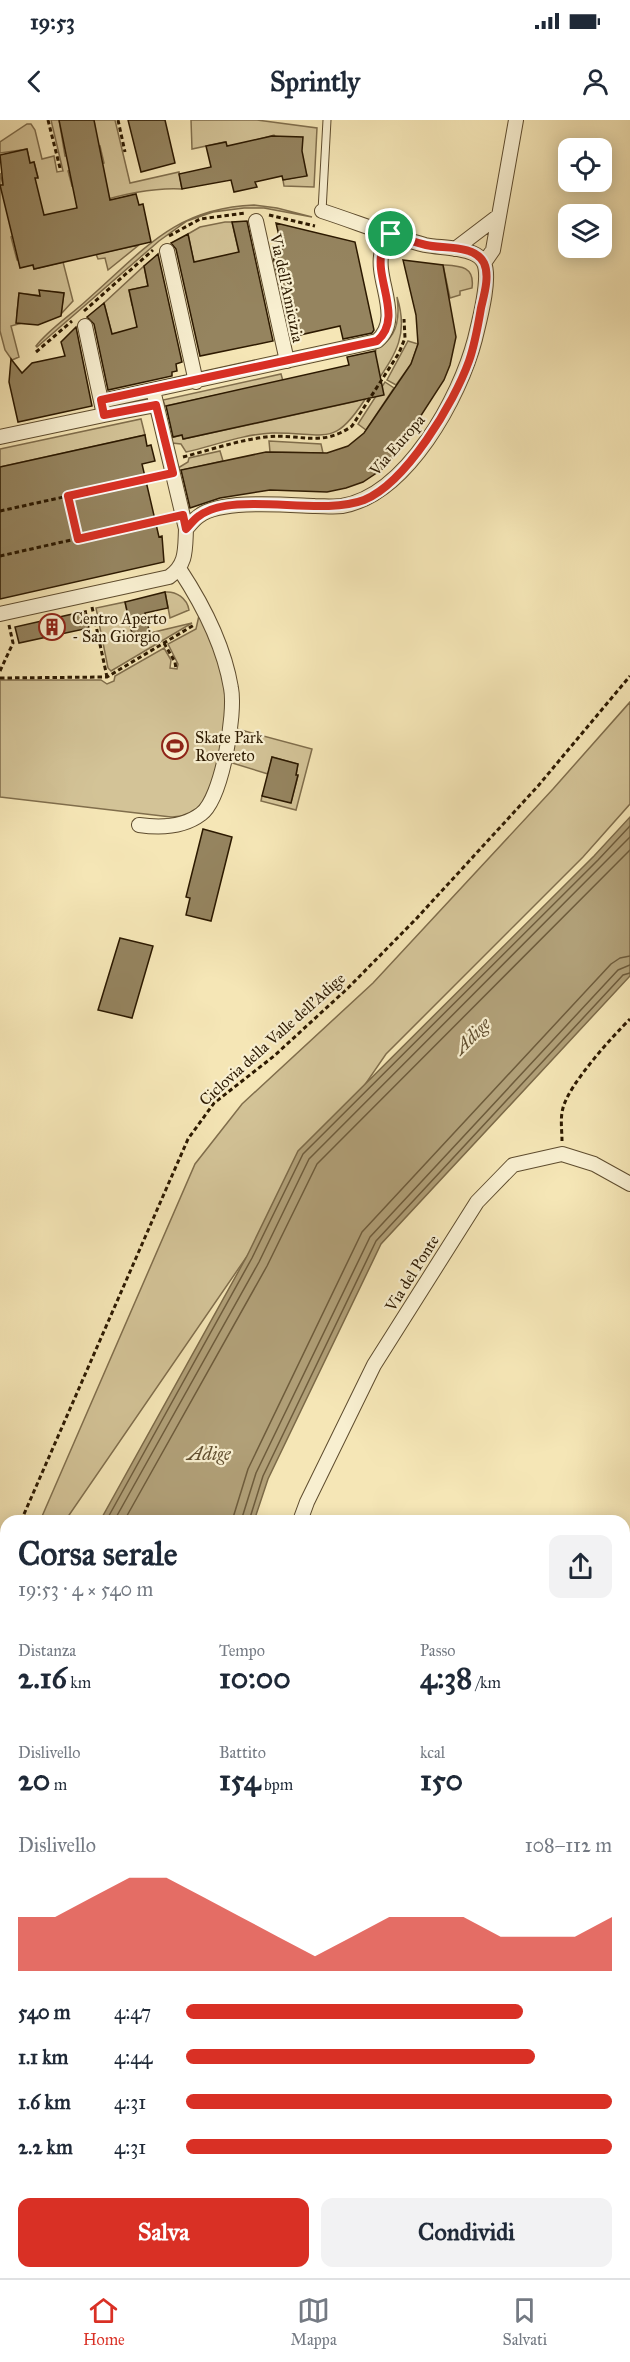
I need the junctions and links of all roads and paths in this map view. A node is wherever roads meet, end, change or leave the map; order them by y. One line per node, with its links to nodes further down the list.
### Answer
1 (48, 120): 6 (path)
2 (118, 120): 5 (path)
3 (327, 120): 7 (lane)
4 (516, 120): 9 (street, Via Europa)
5 (125, 152)
6 (60, 168)
7 (322, 211): 11 (street)
8 (258, 216): 10 (path); 12 (path); 18 (street, Via dell'Amicizia)
9 (497, 217): 13 (street); 14 (street, Via Europa)
10 (316, 226)
11 (391, 234): 13 (street); 18 (street, Via dell'Amicizia)
12 (162, 246): 16 (path); 19 (street)
13 (455, 249): 14 (street)
14 (484, 263): 28 (street, Via Europa)
15 (403, 311): 25 (path)
16 (80, 319): 17 (path); 21 (street)
17 (36, 352)
18 (287, 361): 19 (street, Via dell'Amicizia)
19 (196, 382): 20 (street, Via dell'Amicizia)
20 (153, 390): 21 (street, Via dell'Amicizia); 22 (street)
21 (101, 400): 23 (street)
22 (156, 405): 23 (street); 25 (street)
23 (98, 417): 24 (street)
24 (0, 437)
25 (171, 466): 26 (path); 28 (street)
26 (68, 496): 27 (path); 29 (path)
27 (0, 511)
28 (184, 522): 29 (path); 31 (street)
29 (78, 539): 30 (path)
30 (0, 556)
31 (180, 570): 32 (street); 34 (street)
32 (197, 597): 35 (path); 41 (street)
33 (92, 606): 39 (path)
34 (4, 619): 37 (path)
35 (164, 644): 36 (path); 39 (path)
36 (176, 669)
37 (0, 671)
38 (630, 676): 45 (path, Ciclovia della Valle dell'Adige)
39 (107, 677): 40 (path)
40 (0, 678)
41 (139, 825)
42 (630, 1019): 43 (path)
43 (561, 1154): 44 (street, Via del Ponte); 46 (street, Via del Ponte)
44 (630, 1184)
45 (24, 1515)
46 (302, 1515)

